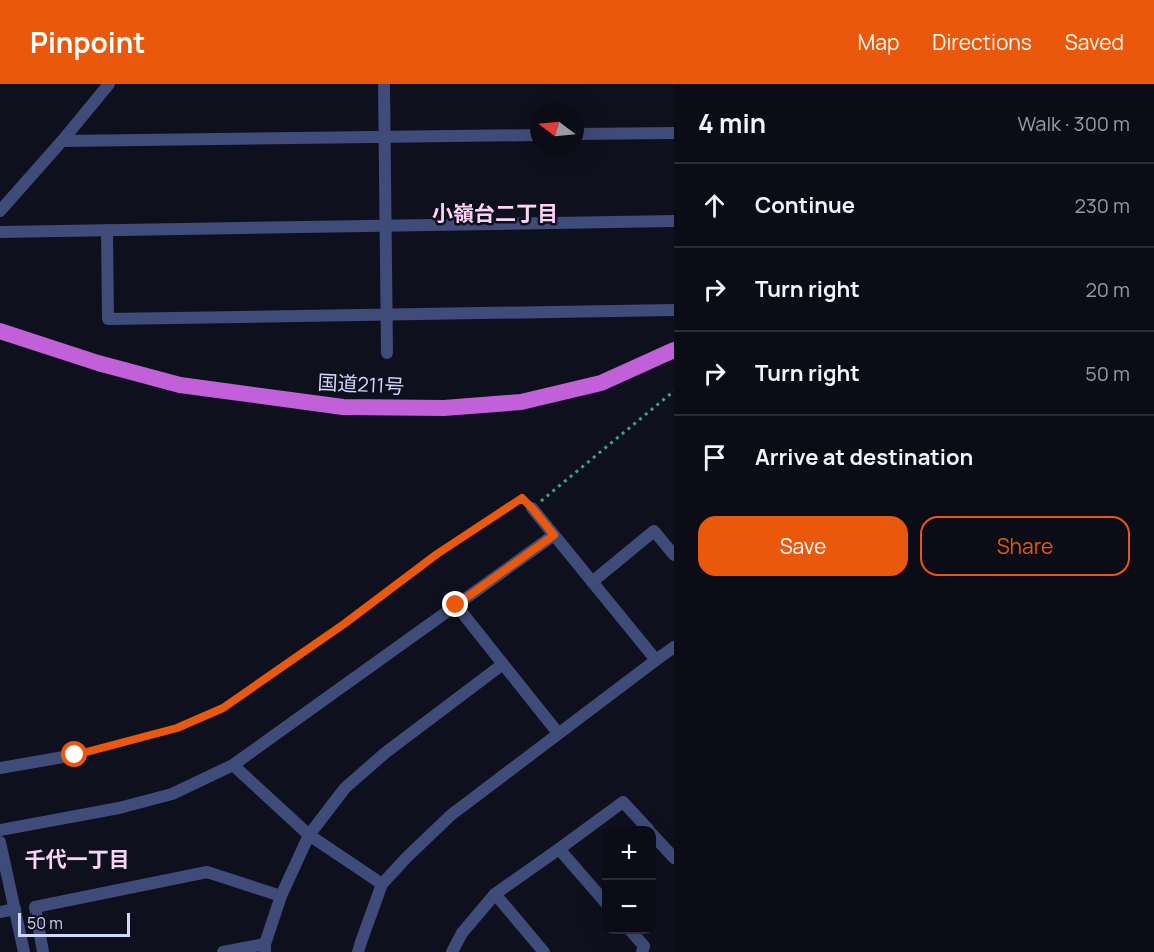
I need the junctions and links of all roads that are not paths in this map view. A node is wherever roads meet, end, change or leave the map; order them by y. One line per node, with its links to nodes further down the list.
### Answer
1 (109, 84): 7 (street)
2 (384, 84): 6 (street)
3 (674, 133): 4 (street)
4 (584, 134)
5 (530, 135): 6 (street)
6 (385, 138): 7 (street); 10 (street)
7 (62, 141): 8 (street)
8 (0, 211)
9 (674, 221): 10 (street)
10 (386, 226): 11 (street); 14 (street)
11 (107, 230): 12 (street); 14 (street)
12 (0, 232)
13 (674, 310): 14 (street)
14 (387, 314): 17 (street)
15 (0, 329): 16 (highway, 国道211号)
16 (674, 350)
17 (387, 353)
18 (532, 508): 19 (street)
19 (554, 535): 21 (street); 22 (street)
20 (674, 555): 21 (street)
21 (592, 582): 24 (street)
22 (456, 605): 25 (street); 28 (street)
23 (674, 647): 24 (street)
24 (656, 660): 26 (street)
25 (503, 664): 26 (street); 32 (street)
26 (558, 733): 37 (street)
27 (75, 755): 29 (street)
28 (233, 765): 31 (street); 32 (street)
29 (0, 768)
30 (644, 826): 35 (street)
31 (0, 830)
32 (309, 835): 37 (street); 39 (street)
33 (656, 838): 36 (street)
34 (0, 842): 41 (street)
35 (559, 849): 38 (street); 40 (street)
36 (674, 858)
37 (382, 884): 48 (street)
38 (495, 894): 49 (street); 50 (street)
39 (281, 896): 44 (street); 46 (street)
40 (602, 898)
41 (15, 909): 42 (street); 45 (street)
42 (0, 912)
43 (634, 934): 51 (street)
44 (265, 948): 47 (street)
45 (24, 952)
46 (43, 952)
47 (223, 952)
48 (358, 952)
49 (452, 952)
50 (544, 952)
51 (642, 952)

